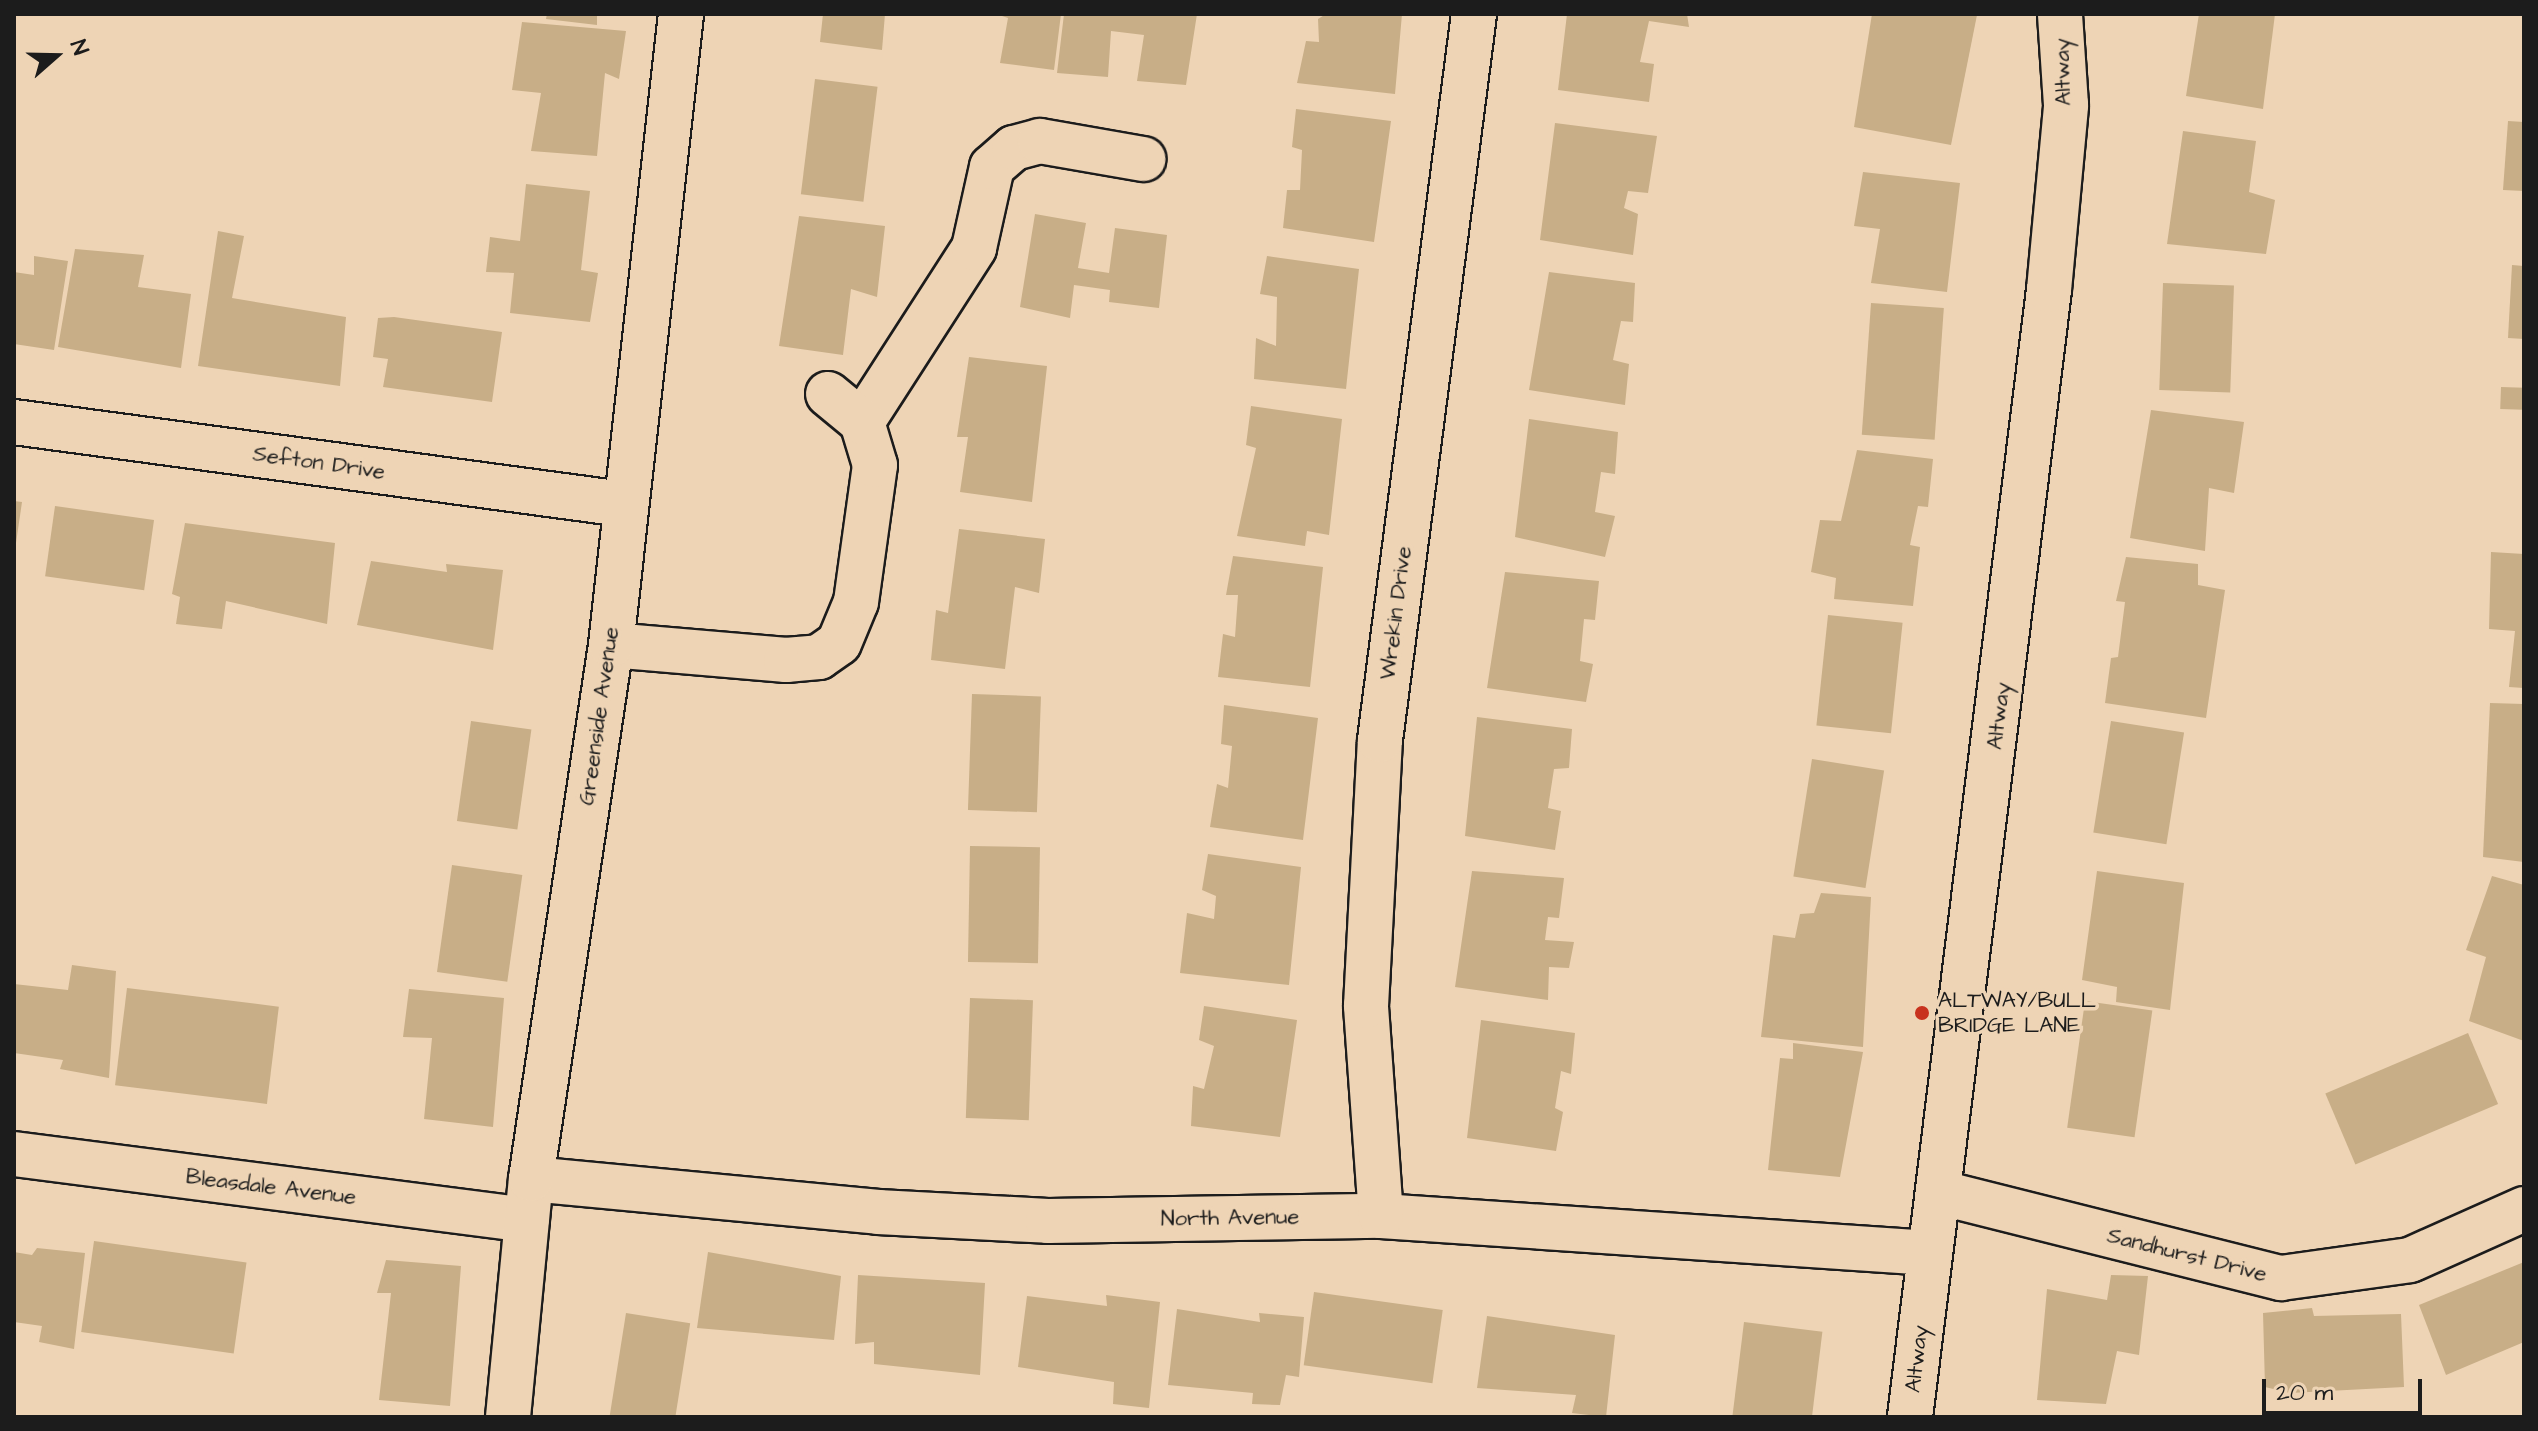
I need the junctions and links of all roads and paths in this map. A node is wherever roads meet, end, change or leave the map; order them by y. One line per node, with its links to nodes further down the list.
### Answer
1 (681, 14): 8 (street, Greenside Avenue)
2 (1474, 14): 14 (street, Wrekin Drive)
3 (2060, 14): 11 (street, Altway)
4 (1143, 159): 7 (street)
5 (828, 394): 7 (street)
6 (14, 422): 8 (street, Sefton Drive)
7 (862, 422): 9 (street)
8 (623, 504): 9 (street, Greenside Avenue)
9 (611, 645): 12 (street, Greenside Avenue)
10 (14, 1154): 12 (street, Bleasdale Avenue)
11 (1938, 1192): 13 (street, Sandhurst Drive); 15 (street, Altway)
12 (529, 1199): 14 (street, North Avenue); 16 (street, Greenside Avenue)
13 (2524, 1209)
14 (1381, 1216): 15 (street, North Avenue)
15 (1930, 1253): 17 (street, Altway)
16 (508, 1417)
17 (1910, 1417)

